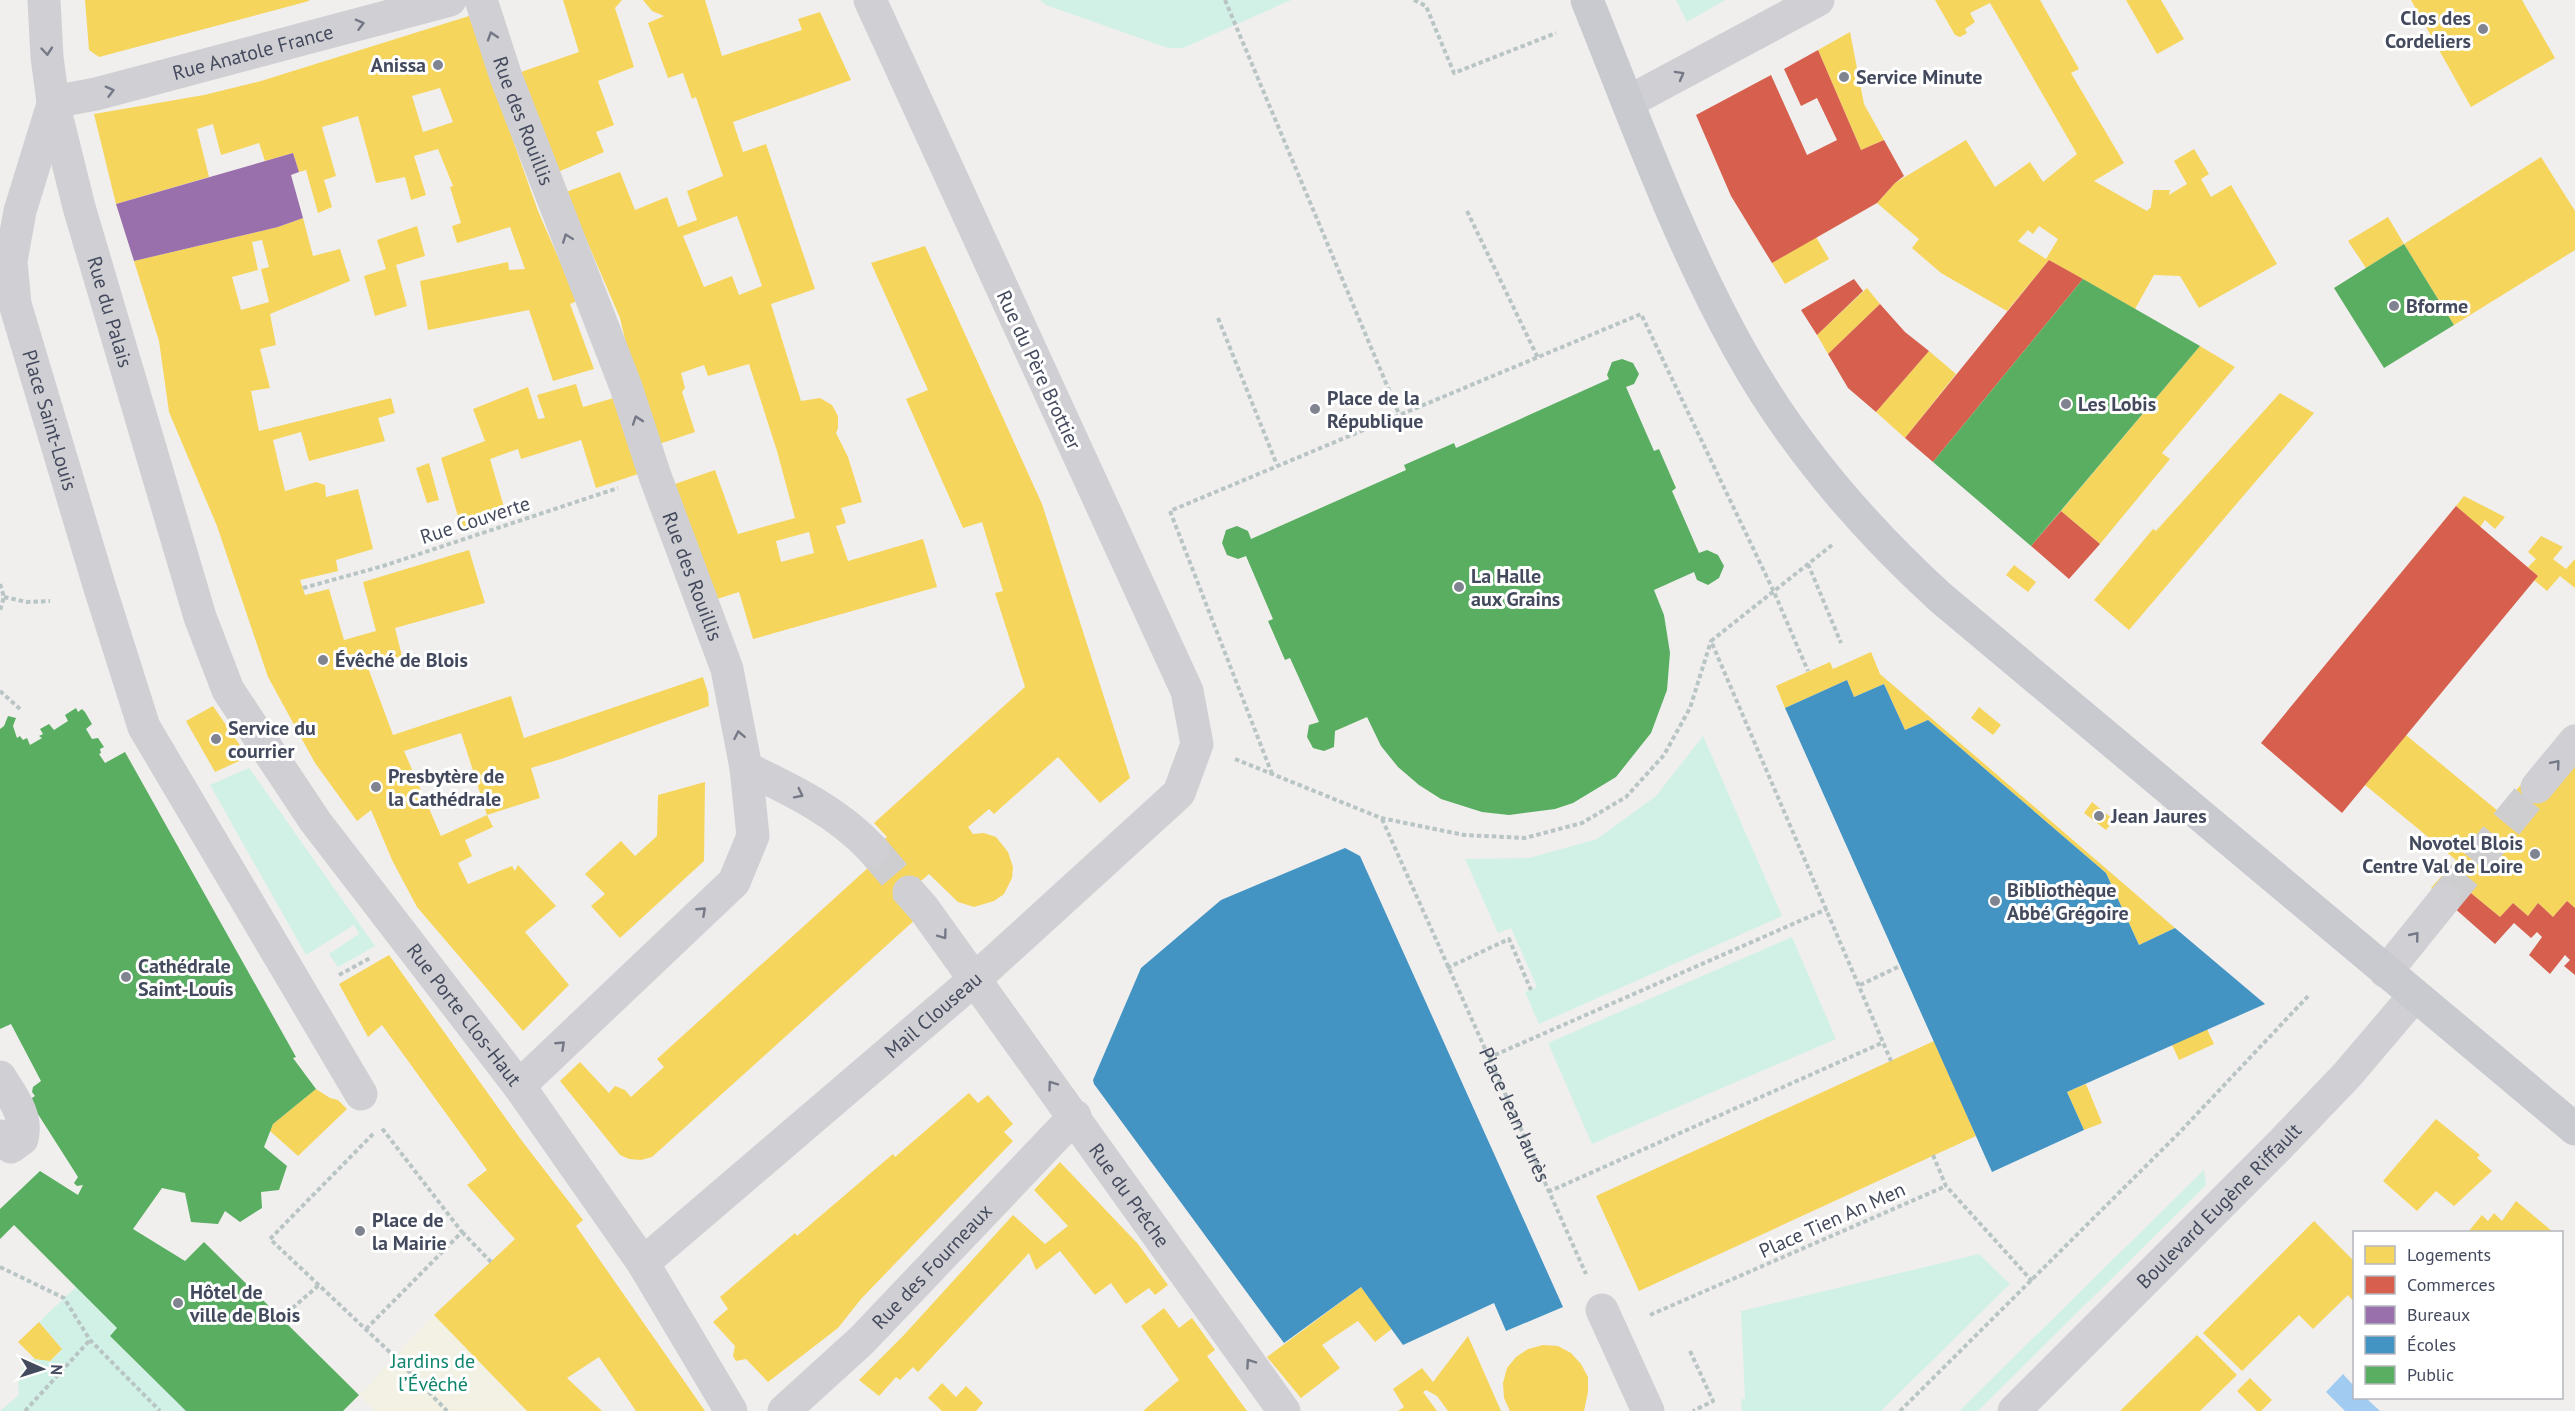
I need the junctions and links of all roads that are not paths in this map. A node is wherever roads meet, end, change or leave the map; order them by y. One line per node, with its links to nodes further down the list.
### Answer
1 (44, 0): 7 (street, Rue du Palais, one-way to 7)
2 (450, 0): 7 (street, Rue Anatole France, one-way to 2)
3 (481, 0): 13 (street, Rue des Rouillis, one-way to 3)
4 (870, 0): 12 (street, Rue du Père Brottier)
5 (1587, 0): 8 (main road)
6 (1818, 0): 8 (street, one-way to 6)
7 (53, 102): 9 (street, Place Saint-Louis); 10 (street, Rue du Palais)
8 (1628, 102): 18 (main road)
9 (10, 209): 23 (street, Place Saint-Louis)
10 (200, 617): 22 (street, Rue Porte Clos-Haut)
11 (2575, 741): 14 (street, one-way to 11)
12 (1197, 744): 19 (street, Mail Clouseau)
13 (746, 768): 15 (street, one-way to 15); 22 (street, Rue des Rouillis, one-way to 13)
14 (2537, 786)
15 (873, 850)
16 (909, 892): 19 (street, Rue du Prêche, one-way to 19)
17 (2444, 900): 18 (street, one-way to 17)
18 (2386, 972): 20 (main road)
19 (975, 980): 24 (street, Rue du Prêche, one-way to 19); 27 (street, Mail Clouseau)
20 (2415, 995): 25 (main road); 33 (street, Boulevard Eugène Riffault)
21 (0, 1077): 26 (street)
22 (519, 1086): 27 (street, Rue Porte Clos-Haut)
23 (361, 1094)
24 (1075, 1116): 30 (street, Rue des Fourneaux); 31 (street, Rue du Prêche, one-way to 24)
25 (2575, 1129)
26 (5, 1142)
27 (643, 1263): 29 (street, Rue Porte Clos-Haut)
28 (1607, 1321): 32 (street)
29 (731, 1411)
30 (784, 1411)
31 (1284, 1411)
32 (1648, 1411)
33 (2014, 1411)

